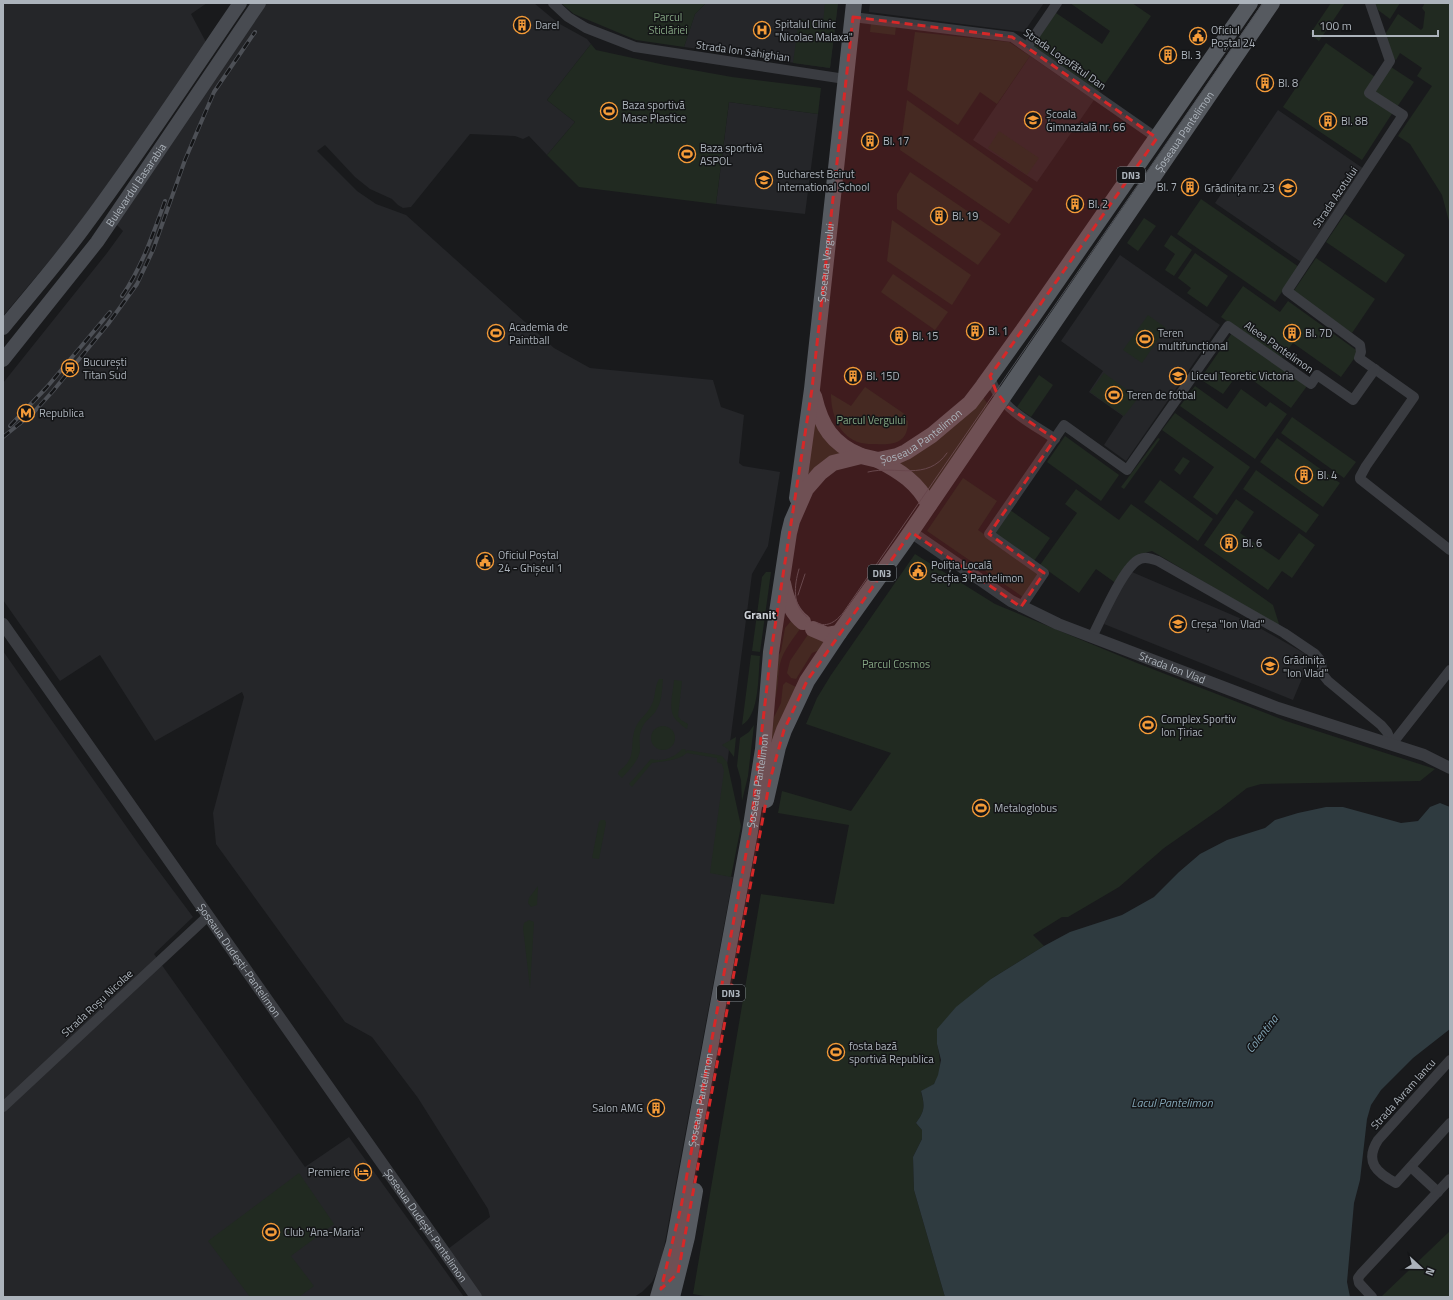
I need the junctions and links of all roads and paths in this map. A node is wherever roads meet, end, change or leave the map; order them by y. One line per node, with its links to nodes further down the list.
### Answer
1 (240, 3): 12 (main road, Bulevardul Basarabia)
2 (259, 3): 13 (main road, Bulevardul Basarabia)
3 (553, 3): 10 (street, Strada Ion Sahighian)
4 (1057, 3): 9 (street)
5 (1250, 3): 11 (main road, Șoseaua Pantelimon / DN3)
6 (1272, 3): 17 (main road, Șoseaua Pantelimon / DN3)
7 (1370, 3): 14 (street, Strada Azotului)
8 (854, 10): 9 (street, Strada Logofătul Dan); 10 (main road, Șoseaua Vergului)
9 (1027, 47): 11 (street, Strada Logofătul Dan)
10 (845, 79): 16 (main road, Șoseaua Vergului)
11 (1157, 138): 15 (main road, Șoseaua Pantelimon / DN3)
12 (3, 328)
13 (3, 360)
14 (1375, 370): 18 (street, Aleea Pantelimon); 24 (street)
15 (990, 376): 17 (street); 20 (main road, Șoseaua Pantelimon / DN3)
16 (812, 389): 19 (main road); 22 (main road, Șoseaua Vergului)
17 (1001, 399): 18 (street); 21 (main road, Șoseaua Pantelimon / DN3)
18 (1055, 439): 26 (street)
19 (861, 456): 20 (main road, Șoseaua Pantelimon / DN3); 22 (main road, Șoseaua Pantelimon / DN3)
20 (878, 460): 21 (main road)
21 (929, 505): 23 (main road, Șoseaua Pantelimon / DN3)
22 (792, 521): 25 (main road, Șoseaua Pantelimon / DN3)
23 (911, 532): 26 (street, Strada Ion Vlad); 28 (main road, Șoseaua Pantelimon / DN3)
24 (1450, 550)
25 (782, 577): 28 (main road); 40 (main road, Șoseaua Pantelimon / DN3)
26 (1021, 607): 29 (street, Strada Ion Vlad)
27 (3, 624): 33 (street, Șoseaua Dudești-Pantelimon)
28 (839, 633): 40 (main road, Șoseaua Pantelimon / DN3)
29 (1092, 637): 31 (street, Strada Ion Vlad); 31 (street)
30 (1450, 670): 31 (street)
31 (1392, 744): 32 (street, Strada Ion Vlad)
32 (1450, 768)
33 (208, 916): 35 (street, Strada Roșu Nicolae); 41 (street, Șoseaua Dudești-Pantelimon)
34 (1450, 1060): 37 (street, Strada Avram Iancu)
35 (3, 1107)
36 (1450, 1123): 37 (street, Strada Avram Iancu)
37 (1411, 1167): 39 (street)
38 (1450, 1179): 39 (street)
39 (1438, 1192): 42 (street)
40 (661, 1295)
41 (476, 1297)
42 (1372, 1297)

